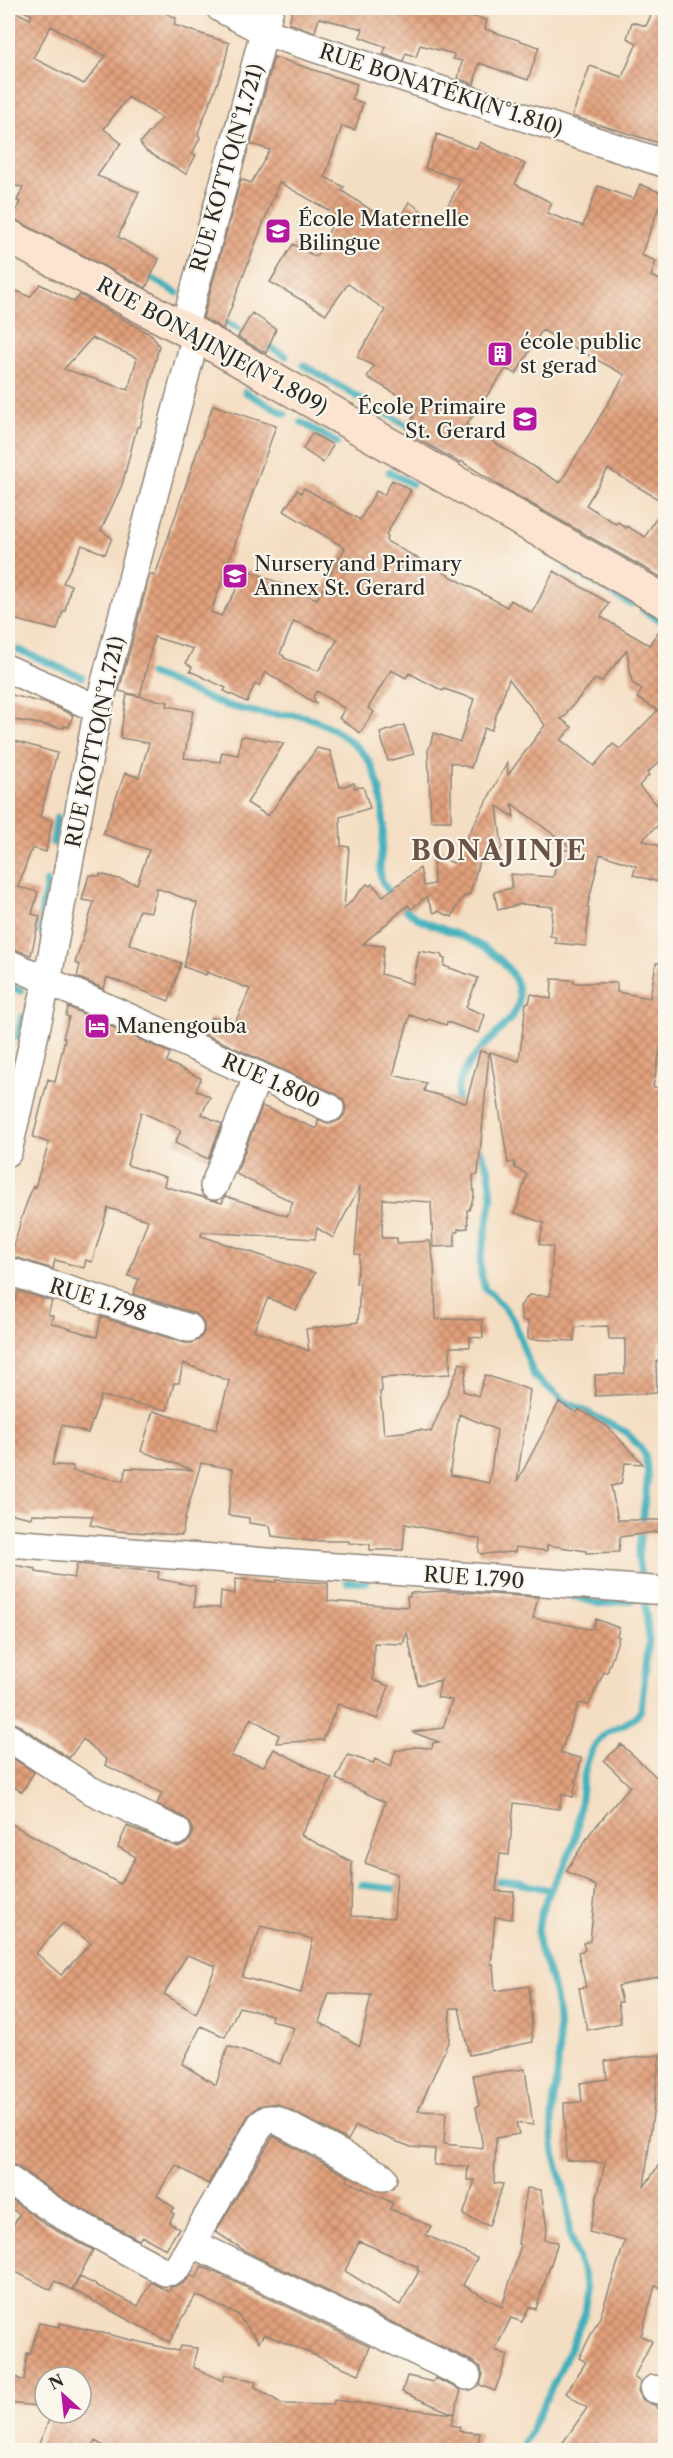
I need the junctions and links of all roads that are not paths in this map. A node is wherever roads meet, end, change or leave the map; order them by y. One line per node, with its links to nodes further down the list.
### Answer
1 (220, 8): 2 (street, RUE BONATÉKI(N°1.810))
2 (268, 20): 3 (street, RUE BONATÉKI(N°1.810)); 5 (street, RUE KOTTO(N°1.721))
3 (666, 164)
4 (8, 236): 5 (main road, RUE BONAJINJE(N°1.809))
5 (190, 332): 6 (main road, RUE BONAJINJE(N°1.809)); 8 (street, RUE KOTTO(N°1.721))
6 (666, 602)
7 (8, 669): 8 (street)
8 (98, 709): 10 (street, RUE KOTTO(N°1.721))
9 (8, 963): 10 (street, RUE 1.800)
10 (47, 981): 11 (street, RUE 1.800); 13 (street, RUE KOTTO(N°1.721))
11 (258, 1075): 12 (street, RUE 1.800); 14 (street)
12 (330, 1108)
13 (8, 1152)
14 (214, 1186)
15 (8, 1271): 16 (street, RUE 1.798)
16 (189, 1328)
17 (8, 1542): 18 (street, RUE 1.790)
18 (666, 1591)
19 (8, 1737): 20 (street)
20 (177, 1831)
21 (383, 2177): 23 (street)
22 (8, 2179): 23 (street)
23 (192, 2243): 24 (street)
24 (467, 2376)

